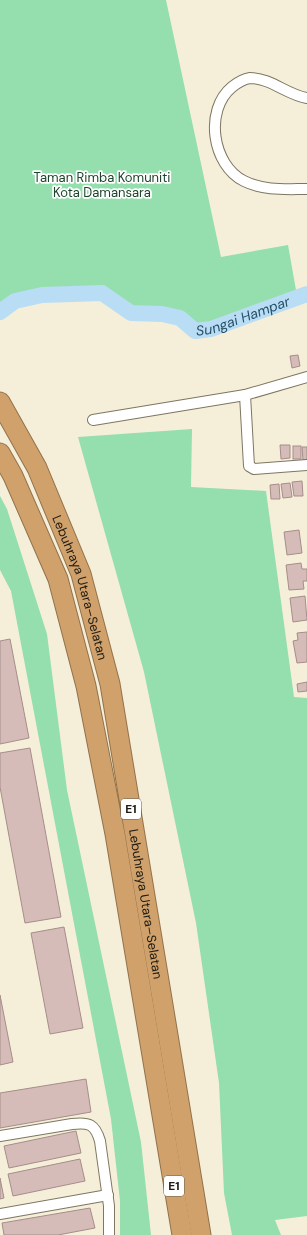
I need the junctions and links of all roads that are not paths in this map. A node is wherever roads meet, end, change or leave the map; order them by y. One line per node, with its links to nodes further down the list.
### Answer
1 (307, 98): 2 (street)
2 (307, 188)
3 (307, 377): 4 (street)
4 (245, 395): 6 (street); 8 (street)
5 (0, 402): 14 (highway, Lebuhraya Utara–Selatan / E1)
6 (93, 420)
7 (0, 453): 13 (highway, Lebuhraya Utara–Selatan / E1)
8 (307, 465)
9 (0, 1136): 10 (street)
10 (108, 1195): 11 (street); 12 (street)
11 (0, 1214)
12 (109, 1235)
13 (182, 1235)
14 (202, 1235)

